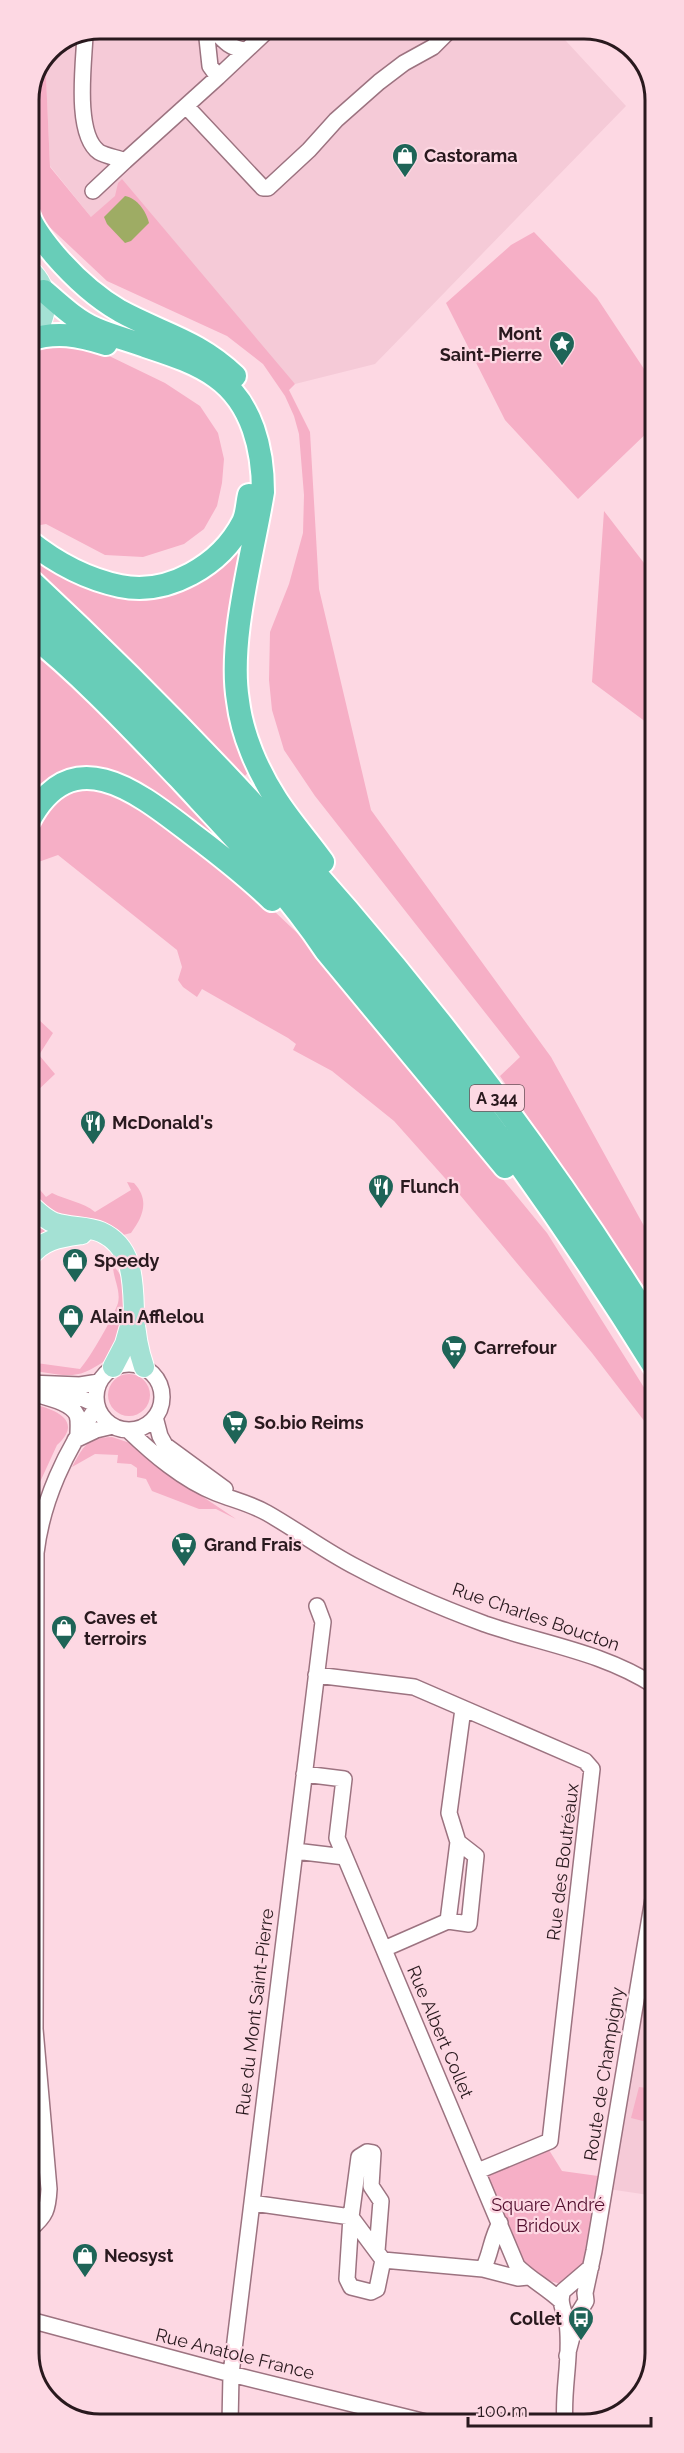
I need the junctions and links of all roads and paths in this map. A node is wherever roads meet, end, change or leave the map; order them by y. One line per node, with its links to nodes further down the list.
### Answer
1 (207, 39): 7 (street)
2 (222, 39): 6 (street)
3 (259, 39): 6 (street)
4 (441, 39): 8 (street)
5 (85, 41): 9 (street)
6 (246, 51): 7 (street)
7 (218, 76): 8 (street)
8 (186, 106): 9 (street)
9 (126, 161): 10 (street)
10 (93, 191)
11 (39, 231): 16 (highway)
12 (39, 280): 13 (main road)
13 (44, 291): 14 (main road); 16 (highway)
14 (39, 328)
15 (39, 337): 17 (highway)
16 (263, 492): 22 (highway)
17 (39, 547)
18 (39, 589): 22 (highway, A 344)
19 (39, 616): 27 (highway, A 344)
20 (39, 642): 23 (highway)
21 (39, 807): 23 (highway)
22 (342, 902): 29 (highway, A 344)
23 (326, 951): 27 (highway)
24 (39, 1213): 25 (main road)
25 (117, 1244): 26 (main road); 28 (main road)
26 (39, 1246)
27 (607, 1291): 30 (highway, A 344)
28 (134, 1311): 31 (main road); 32 (main road)
29 (645, 1313)
30 (645, 1352)
31 (144, 1367): 32 (street); 38 (street)
32 (113, 1368): 33 (street)
33 (99, 1382): 34 (street); 37 (street)
34 (39, 1383)
35 (39, 1393): 37 (street)
36 (39, 1395): 40 (street)
37 (97, 1406): 39 (street); 40 (street)
38 (155, 1417): 39 (street); 41 (street, Rue Charles Boucton)
39 (120, 1428): 40 (street); 41 (street, Rue Charles Boucton)
40 (76, 1437): 42 (street)
41 (237, 1498): 44 (street, Rue Charles Boucton)
42 (39, 1536)
43 (317, 1606): 46 (street, Rue du Mont Saint-Pierre)
44 (632, 1671): 45 (street, Rue Charles Boucton); 47 (street, Rue Charles Boucton)
45 (645, 1672)
46 (316, 1675): 48 (street, Rue des Boutréaux); 49 (street, Rue du Mont Saint-Pierre)
47 (645, 1679)
48 (463, 1709): 53 (street); 55 (street, Rue des Boutréaux)
49 (304, 1774): 50 (street, Rue du Mont Saint-Pierre); 51 (street, Rue Albert Collet)
50 (295, 1851): 51 (street); 56 (street, Rue du Mont Saint-Pierre)
51 (345, 1857): 53 (street, Rue Albert Collet)
52 (645, 1946): 63 (street, Route de Champigny)
53 (384, 1949): 55 (street, Rue Albert Collet)
54 (39, 2075): 57 (street)
55 (478, 2171): 59 (street, Rue Albert Collet)
56 (252, 2203): 58 (street); 66 (street, Rue du Mont Saint-Pierre)
57 (39, 2211)
58 (351, 2217): 60 (street); 60 (street); 60 (street)
59 (500, 2223): 61 (street); 62 (street, Rue Albert Collet)
60 (380, 2256): 61 (street, Rue Albert Collet)
61 (483, 2269): 62 (street, Rue Albert Collet)
62 (528, 2277): 63 (street, Rue Albert Collet)
63 (569, 2295): 65 (street, Route de Champigny); 65 (street, Route de Champigny)
64 (39, 2322): 66 (street, Rue Anatole France)
65 (567, 2356): 69 (street, Route de Champigny)
66 (231, 2374): 67 (street, Rue du Mont Saint-Pierre); 68 (street, Rue Anatole France)
67 (230, 2414)
68 (390, 2414)
69 (564, 2414)

